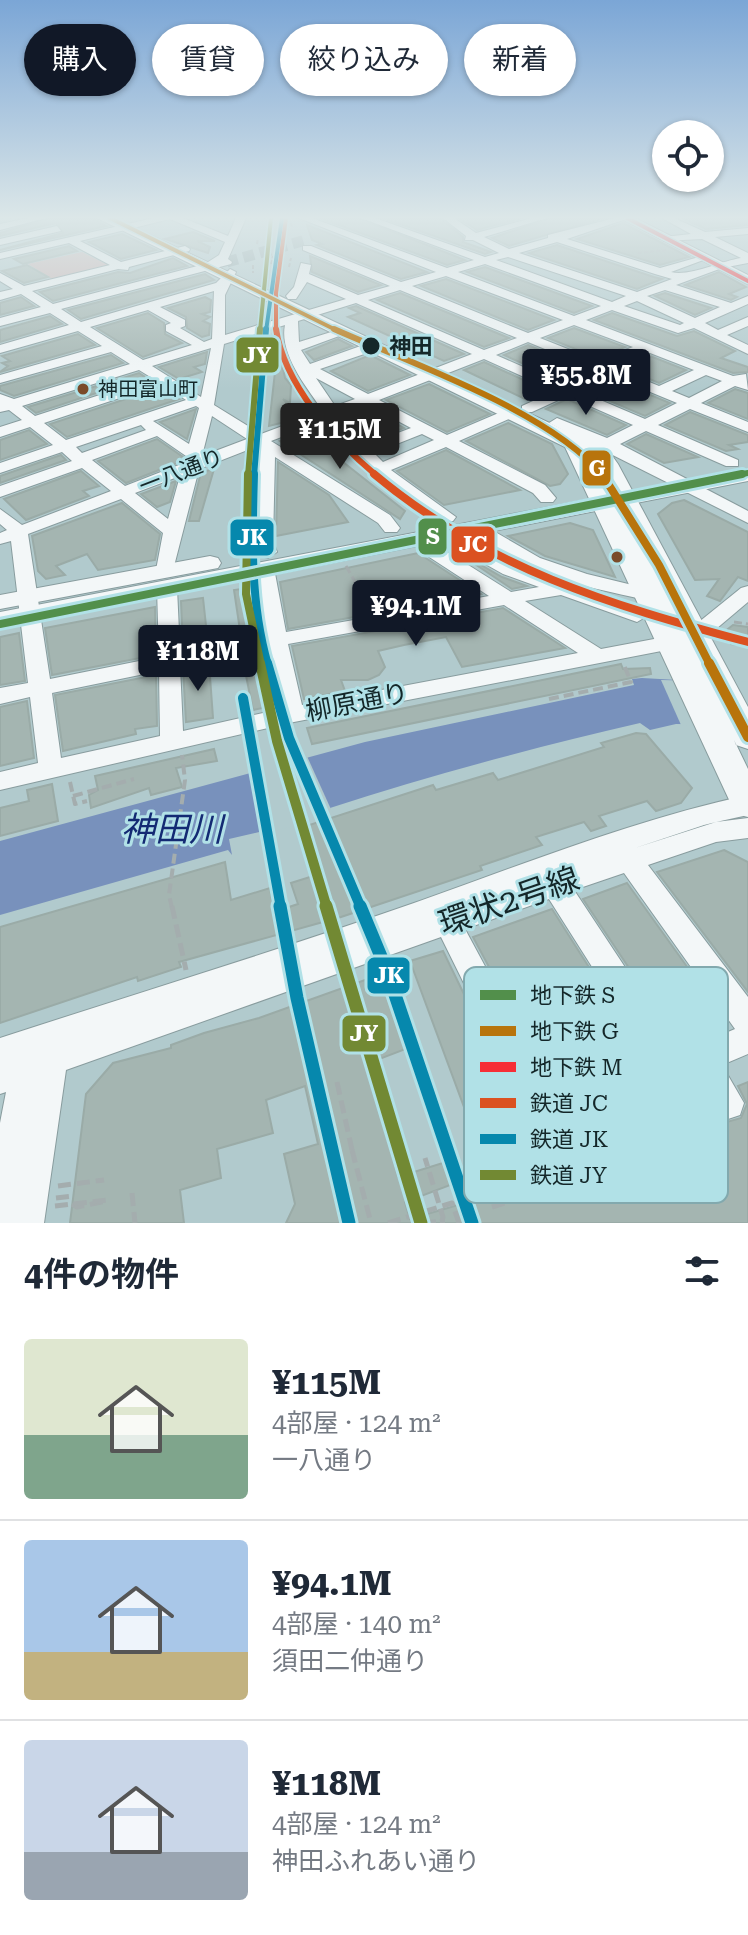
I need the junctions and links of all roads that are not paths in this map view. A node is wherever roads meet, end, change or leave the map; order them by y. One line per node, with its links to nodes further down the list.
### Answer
1 (84, 275): 17 (street)
2 (138, 275): 19 (street)
3 (185, 275): 19 (street)
4 (212, 275): 28 (street)
5 (220, 275): 42 (street)
6 (233, 275): 37 (highway)
7 (349, 275): 20 (street)
8 (375, 275): 22 (street)
9 (428, 275): 22 (street)
10 (456, 275): 34 (street)
11 (525, 275): 36 (street)
12 (573, 275): 30 (street)
13 (670, 275): 18 (street)
14 (693, 275): 18 (street, 一八通り)
15 (1, 276): 25 (street)
16 (304, 276): 20 (street); 37 (street)
17 (72, 278): 21 (street); 26 (street)
18 (683, 279): 23 (street, 一八通り)
19 (150, 281): 24 (street); 28 (street)
20 (322, 282): 29 (street)
21 (48, 284): 25 (street); 33 (street)
22 (398, 285): 29 (street); 44 (street)
23 (666, 286): 30 (street, 一八通り); 38 (street)
24 (125, 288): 26 (street); 35 (street)
25 (23, 291): 27 (street); 31 (street)
26 (101, 295): 33 (street)
27 (0, 296)
28 (181, 297): 35 (street); 42 (street)
29 (357, 297): 37 (street); 51 (street)
30 (637, 297): 36 (street, 一八通り); 48 (street)
31 (37, 300): 39 (street); 40 (street)
32 (748, 300): 38 (street)
33 (77, 301): 39 (street)
34 (530, 303): 44 (street); 45 (street)
35 (154, 305): 49 (street); 59 (street)
36 (613, 306): 45 (street, 一八通り); 55 (street)
37 (300, 307): 52 (highway); 57 (street); 62 (street); 73 (highway)
38 (731, 307): 41 (street); 48 (street)
39 (50, 308): 43 (street); 49 (street)
40 (0, 310)
41 (748, 313)
42 (220, 314): 57 (street)
43 (19, 317): 47 (street); 50 (street)
44 (479, 318): 51 (street); 56 (street)
45 (575, 321): 56 (street, 一八通り); 64 (street)
46 (748, 321): 54 (street)
47 (0, 322): 58 (street)
48 (692, 323): 54 (street); 55 (street)
49 (81, 326): 53 (street); 58 (street)
50 (36, 327)
51 (432, 330): 66 (street)
52 (344, 332): 60 (highway); 62 (street)
53 (94, 334): 61 (street); 67 (street)
54 (716, 335): 65 (street)
55 (679, 336): 64 (street)
56 (529, 338): 66 (street, 一八通り); 71 (street)
57 (219, 340): 59 (street); 83 (street)
58 (28, 341): 63 (street)
59 (201, 345): 69 (street)
60 (374, 346): 70 (street); 73 (highway)
61 (113, 347): 69 (street); 74 (street)
62 (294, 348): 70 (street)
63 (0, 349)
64 (650, 349): 68 (street); 71 (street); 72 (street)
65 (748, 350)
66 (487, 354): 73 (street, 一八通り); 78 (street)
67 (0, 361)
68 (640, 362)
69 (141, 364): 75 (street); 82 (street)
70 (305, 366): 80 (street); 86 (street)
71 (598, 366): 76 (street); 78 (street)
72 (705, 370): 77 (street); 79 (street)
73 (439, 372): 80 (street, 一八通り); 85 (highway)
74 (0, 379)
75 (164, 379): 83 (street); 88 (street)
76 (631, 379): 79 (street); 81 (street)
77 (744, 380): 84 (street)
78 (561, 387): 81 (street); 85 (street)
79 (660, 391): 84 (street)
80 (368, 399): 86 (street, 一八通り); 92 (street)
81 (587, 399): 90 (street)
82 (4, 402): 88 (street)
83 (202, 404): 87 (street); 96 (street); 103 (street)
84 (690, 404): 90 (street); 91 (street)
85 (520, 410): 89 (highway); 95 (street); 111 (highway)
86 (333, 412): 96 (street, 一八通り); 100 (street)
87 (141, 420): 93 (street); 99 (street)
88 (32, 421): 94 (street); 99 (street)
89 (557, 423): 97 (street); 111 (highway)
90 (646, 425): 97 (street); 104 (street)
91 (748, 427)
92 (424, 428): 95 (street); 100 (street)
93 (157, 431): 101 (street); 103 (street)
94 (0, 432)
95 (448, 440): 106 (street); 112 (street)
96 (263, 444): 103 (street, 一八通り); 117 (street); 121 (street)
97 (608, 444): 107 (street)
98 (0, 445): 102 (street)
99 (64, 446): 101 (street); 102 (street)
100 (363, 452): 106 (street)
101 (82, 460): 109 (street); 110 (street)
102 (18, 462): 105 (street)
103 (192, 462): 110 (street, 一八通り); 118 (street)
104 (743, 466): 107 (main road); 108 (main road)
105 (0, 468)
106 (381, 469): 115 (street)
107 (670, 475): 108 (street); 111 (main road)
108 (689, 486): 111 (main road); 114 (street)
109 (0, 492)
110 (123, 493): 118 (street); 119 (street, 一八通り)
111 (611, 494): 112 (main road); 116 (main road); 127 (highway); 130 (highway)
112 (547, 498): 115 (main road)
113 (0, 514): 119 (street)
114 (748, 518)
115 (446, 525): 116 (main road); 117 (main road); 120 (main road); 123 (street)
116 (478, 527): 127 (street)
117 (391, 528): 121 (main road)
118 (173, 532): 122 (street)
119 (9, 535): 128 (street)
120 (419, 539): 121 (main road); 125 (street)
121 (266, 560): 122 (main road); 131 (street)
122 (166, 579): 128 (main road); 133 (street)
123 (562, 589): 125 (street); 127 (street)
124 (748, 592): 130 (street)
125 (506, 600): 131 (street); 132 (street)
126 (0, 602): 128 (main road)
127 (642, 605): 130 (highway)
128 (29, 606): 129 (main road); 134 (street)
129 (0, 620)
130 (683, 639): 132 (street, 柳原通り); 137 (highway)
131 (276, 640): 133 (street); 136 (street)
132 (597, 656): 136 (street, 柳原通り)
133 (169, 660): 134 (street); 138 (street)
134 (43, 687): 135 (street); 139 (street)
135 (0, 696)
136 (294, 714): 138 (street, 柳原通り)
137 (734, 731): 141 (highway)
138 (177, 746): 139 (street, 柳原通り)
139 (51, 769): 140 (street, 柳原通り)
140 (0, 781)
141 (748, 805): 143 (street, 環状2号線)
142 (748, 828): 143 (street, 環状2号線)
143 (624, 853): 144 (street, 環状2号線); 147 (street)
144 (550, 876): 145 (street, 環状2号線); 146 (street)
145 (432, 917): 148 (street); 153 (street, 環状2号線)
146 (615, 967)
147 (708, 967)
148 (464, 972)
149 (728, 995): 150 (street)
150 (748, 1022)
151 (748, 1039): 152 (street)
152 (728, 1048)
153 (25, 1059): 154 (street); 155 (street)
154 (0, 1218)
155 (26, 1223)

